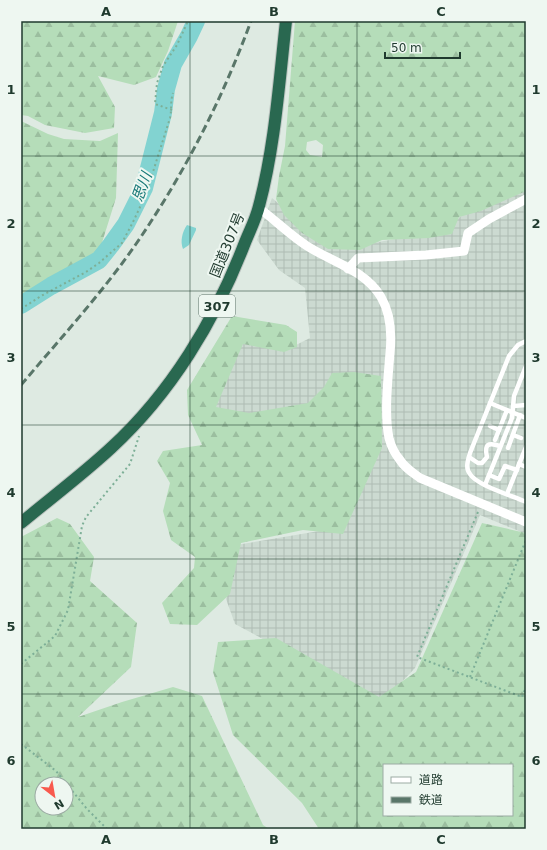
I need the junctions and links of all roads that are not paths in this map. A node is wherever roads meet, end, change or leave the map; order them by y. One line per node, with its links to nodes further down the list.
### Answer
1 (286, 21): 3 (highway, 国道307号 / 307)
2 (526, 199): 4 (street)
3 (259, 208): 4 (street); 31 (highway, 国道307号 / 307)
4 (348, 268): 30 (street)
5 (526, 342): 7 (lane)
6 (526, 366): 9 (lane)
7 (490, 403): 10 (lane); 22 (lane)
8 (526, 405): 9 (lane)
9 (513, 406): 11 (lane)
10 (507, 410): 11 (lane); 15 (lane)
11 (513, 412): 12 (lane); 19 (lane)
12 (520, 416): 13 (lane); 16 (lane)
13 (526, 418)
14 (490, 426): 15 (lane)
15 (499, 430): 18 (lane)
16 (513, 435): 17 (lane); 20 (lane)
17 (520, 438)
18 (495, 440)
19 (500, 446): 22 (lane); 26 (lane)
20 (508, 448)
21 (526, 449): 23 (lane)
22 (468, 457): 27 (lane)
23 (519, 464): 24 (lane); 25 (lane)
24 (526, 467)
25 (517, 470): 26 (lane); 28 (lane)
26 (489, 475): 27 (lane)
27 (485, 485): 28 (lane)
28 (507, 494): 29 (lane)
29 (526, 502)
30 (526, 522)
31 (21, 523)

